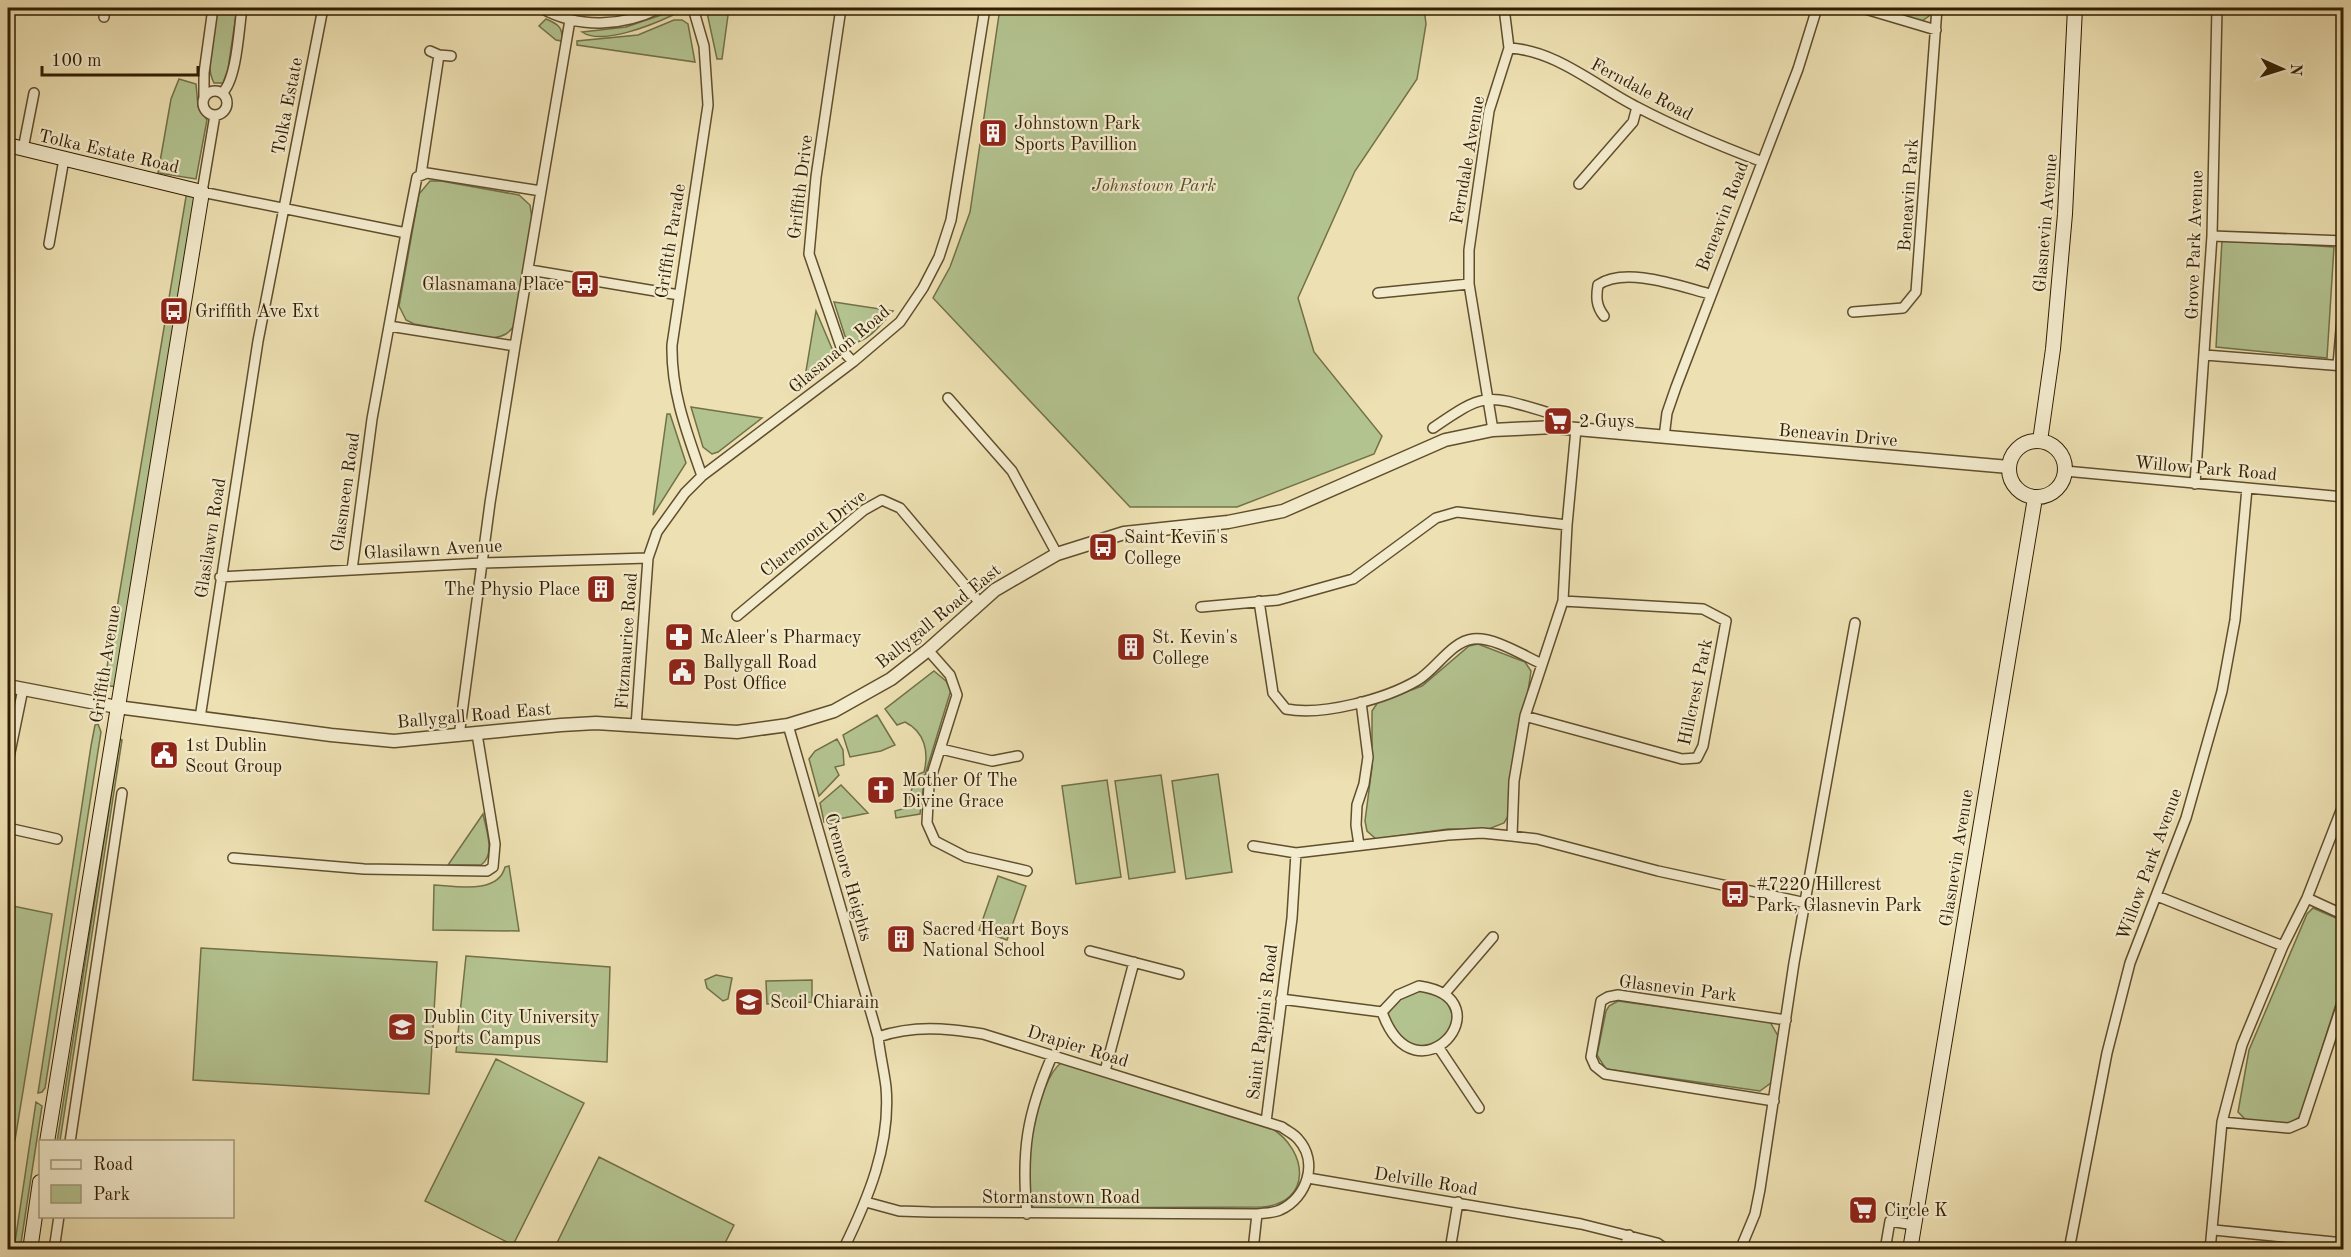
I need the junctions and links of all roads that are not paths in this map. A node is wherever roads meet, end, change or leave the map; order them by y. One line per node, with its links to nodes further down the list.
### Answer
1 (213, 8): 21 (street)
2 (242, 8): 22 (street)
3 (323, 8): 35 (street, Tolka Estate)
4 (541, 8): 15 (street)
5 (660, 8): 15 (street)
6 (693, 8): 44 (street, Griffith Parade)
7 (841, 8): 52 (street, Griffith Drive)
8 (985, 8): 52 (street, Glasanaon Road)
9 (1504, 8): 17 (street, Ferndale Avenue)
10 (1817, 8): 30 (street, Beneavin Road)
11 (1862, 8): 16 (street)
12 (1937, 8): 16 (street, Beneavin Park)
13 (2075, 8): 61 (main road, Glasnevin Avenue)
14 (2217, 8): 37 (street, Grove Park Avenue)
15 (570, 20): 33 (street)
16 (1936, 30): 46 (street, Beneavin Park)
17 (1509, 48): 25 (street, Ferndale Road); 41 (street, Ferndale Avenue)
18 (430, 51): 19 (street)
19 (439, 55): 20 (street); 31 (street)
20 (451, 56)
21 (204, 73): 22 (street); 24 (street)
22 (219, 92): 24 (street); 26 (street)
23 (34, 93): 28 (street)
24 (204, 99): 26 (street)
25 (1637, 107): 30 (street, Ferndale Road); 32 (street)
26 (215, 115): 34 (street)
27 (8, 145): 28 (main road, Tolka Estate Road)
28 (22, 149): 29 (main road, Tolka Estate Road)
29 (64, 159): 34 (main road, Tolka Estate Road); 39 (street)
30 (1760, 161): 43 (street, Beneavin Road)
31 (421, 174): 33 (street); 36 (street)
32 (1578, 184)
33 (541, 191): 40 (street)
34 (202, 192): 35 (street); 86 (main road, Griffith Avenue)
35 (283, 210): 36 (street); 51 (street, Tolka Estate)
36 (406, 233): 48 (street)
37 (2212, 236): 38 (street); 50 (street, Grove Park Avenue)
38 (2343, 241)
39 (49, 244)
40 (530, 270): 44 (street); 49 (street)
41 (1469, 284): 42 (street); 55 (street, Ferndale Avenue)
42 (1378, 293)
43 (1710, 294): 47 (street); 60 (street, Beneavin Road)
44 (679, 295): 64 (street, Griffith Parade)
45 (2343, 295): 53 (street)
46 (1853, 312)
47 (1604, 316)
48 (389, 326): 49 (street); 73 (street, Glasmeen Road)
49 (515, 346): 72 (street)
50 (2205, 355): 53 (street); 65 (street, Grove Park Avenue)
51 (254, 362): 74 (street, Glasilawn Road)
52 (853, 362): 64 (street, Glasanaon Road)
53 (2341, 366)
54 (948, 398): 70 (street)
55 (1487, 400): 56 (street); 57 (street); 59 (street, Ferndale Avenue)
56 (1546, 412)
57 (1433, 428)
58 (1576, 429): 59 (street, Ballygall Road East); 60 (street, Ballygall Road East); 69 (street)
59 (1493, 430): 70 (street, Ballygall Road East)
60 (1664, 437): 62 (street, Beneavin Drive)
61 (2040, 441): 62 (main road); 63 (main road)
62 (2009, 467): 68 (main road)
63 (2066, 471): 65 (street, Willow Park Road); 68 (main road)
64 (702, 476): 71 (street, Glasanaon Road)
65 (2195, 484): 66 (street, Willow Park Road)
66 (2247, 488): 67 (street, Willow Park Road); 106 (street, Willow Park Avenue)
67 (2343, 497)
68 (2035, 498): 137 (main road, Glasnevin Avenue)
69 (1567, 525): 75 (street); 76 (street)
70 (1057, 554): 77 (street, Ballygall Road East)
71 (648, 558): 72 (street, Glasilawn Avenue); 90 (street, Fitzmaurice Road)
72 (482, 563): 73 (street, Glasilawn Avenue); 92 (street)
73 (352, 570): 74 (street, Glasilawn Avenue)
74 (220, 577): 88 (street, Glasilawn Road)
75 (1259, 601): 78 (street); 85 (street)
76 (1563, 601): 82 (street); 87 (street, Hillcrest Park)
77 (980, 603): 79 (street, Claremont Drive); 81 (street, Ballygall Road East)
78 (1201, 608)
79 (737, 616)
80 (1855, 623): 108 (street)
81 (928, 650): 89 (street, Ballygall Road East); 93 (street)
82 (1542, 664): 85 (street); 87 (street)
83 (8, 686): 84 (street, Ballygall Road East)
84 (23, 689): 86 (street, Ballygall Road East); 95 (street)
85 (1361, 702): 101 (street)
86 (117, 707): 88 (street, Ballygall Road East); 128 (main road, Griffith Avenue)
87 (1525, 716): 99 (street)
88 (200, 718): 92 (street, Ballygall Road East)
89 (788, 725): 90 (street, Ballygall Road East); 120 (street, Cremore Heights)
90 (636, 726): 91 (street, Ballygall Road East)
91 (477, 734): 92 (street, Ballygall Road East); 104 (street)
92 (459, 736)
93 (941, 749): 94 (street); 105 (street)
94 (1018, 756)
95 (8, 762)
96 (122, 793): 129 (street)
97 (2343, 803): 107 (street)
98 (8, 828): 100 (street)
99 (1512, 836): 101 (street); 108 (street)
100 (57, 838)
101 (1359, 845): 103 (street)
102 (1253, 846): 103 (street)
103 (1296, 853): 117 (street, Saint Pappin's Road)
104 (233, 858)
105 (1027, 871)
106 (2157, 896): 111 (street); 151 (street, Willow Park Avenue)
107 (2307, 898): 109 (street); 111 (street)
108 (1806, 903): 119 (street)
109 (2343, 915)
110 (1493, 937): 115 (street)
111 (2283, 946): 127 (street)
112 (1090, 951): 113 (street)
113 (1134, 962): 114 (street); 123 (street)
114 (1179, 974)
115 (1445, 993): 118 (street); 121 (street)
116 (2343, 998): 127 (street)
117 (1281, 999): 118 (street); 126 (street, Saint Pappin's Road)
118 (1382, 1012): 121 (street)
119 (1786, 1020): 124 (street); 124 (street, Glasnevin Park)
120 (878, 1037): 122 (street, Drapier Road); 132 (street, Cremore Heights)
121 (1439, 1048): 125 (street)
122 (1053, 1056): 123 (street, Drapier Road); 134 (street)
123 (1105, 1071): 126 (street, Drapier Road)
124 (1774, 1101): 148 (street)
125 (1479, 1108)
126 (1266, 1122): 130 (street, Saint Pappin's Road)
127 (2222, 1122): 138 (street)
128 (47, 1140)
129 (70, 1140)
130 (1308, 1178): 133 (street, Delville Road); 135 (street)
131 (39, 1189): 141 (main road)
132 (866, 1202): 134 (street, Stormanstown Road); 143 (street, Cremore Heights)
133 (1458, 1202): 139 (street, Delville Road); 145 (street)
134 (1027, 1214): 135 (street, Stormanstown Road)
135 (1257, 1214): 144 (street)
136 (59, 1218): 142 (street)
137 (1914, 1225): 149 (street); 150 (main road, Glasnevin Avenue)
138 (2214, 1230): 140 (street); 152 (street)
139 (1629, 1235): 146 (street); 147 (street, Delville Road)
140 (2343, 1244)
141 (30, 1250)
142 (54, 1250)
143 (843, 1250)
144 (1253, 1250)
145 (1450, 1250)
146 (1624, 1250)
147 (1667, 1250)
148 (1740, 1250)
149 (1886, 1250)
150 (1910, 1250)
151 (2070, 1250)
152 (2210, 1250)

